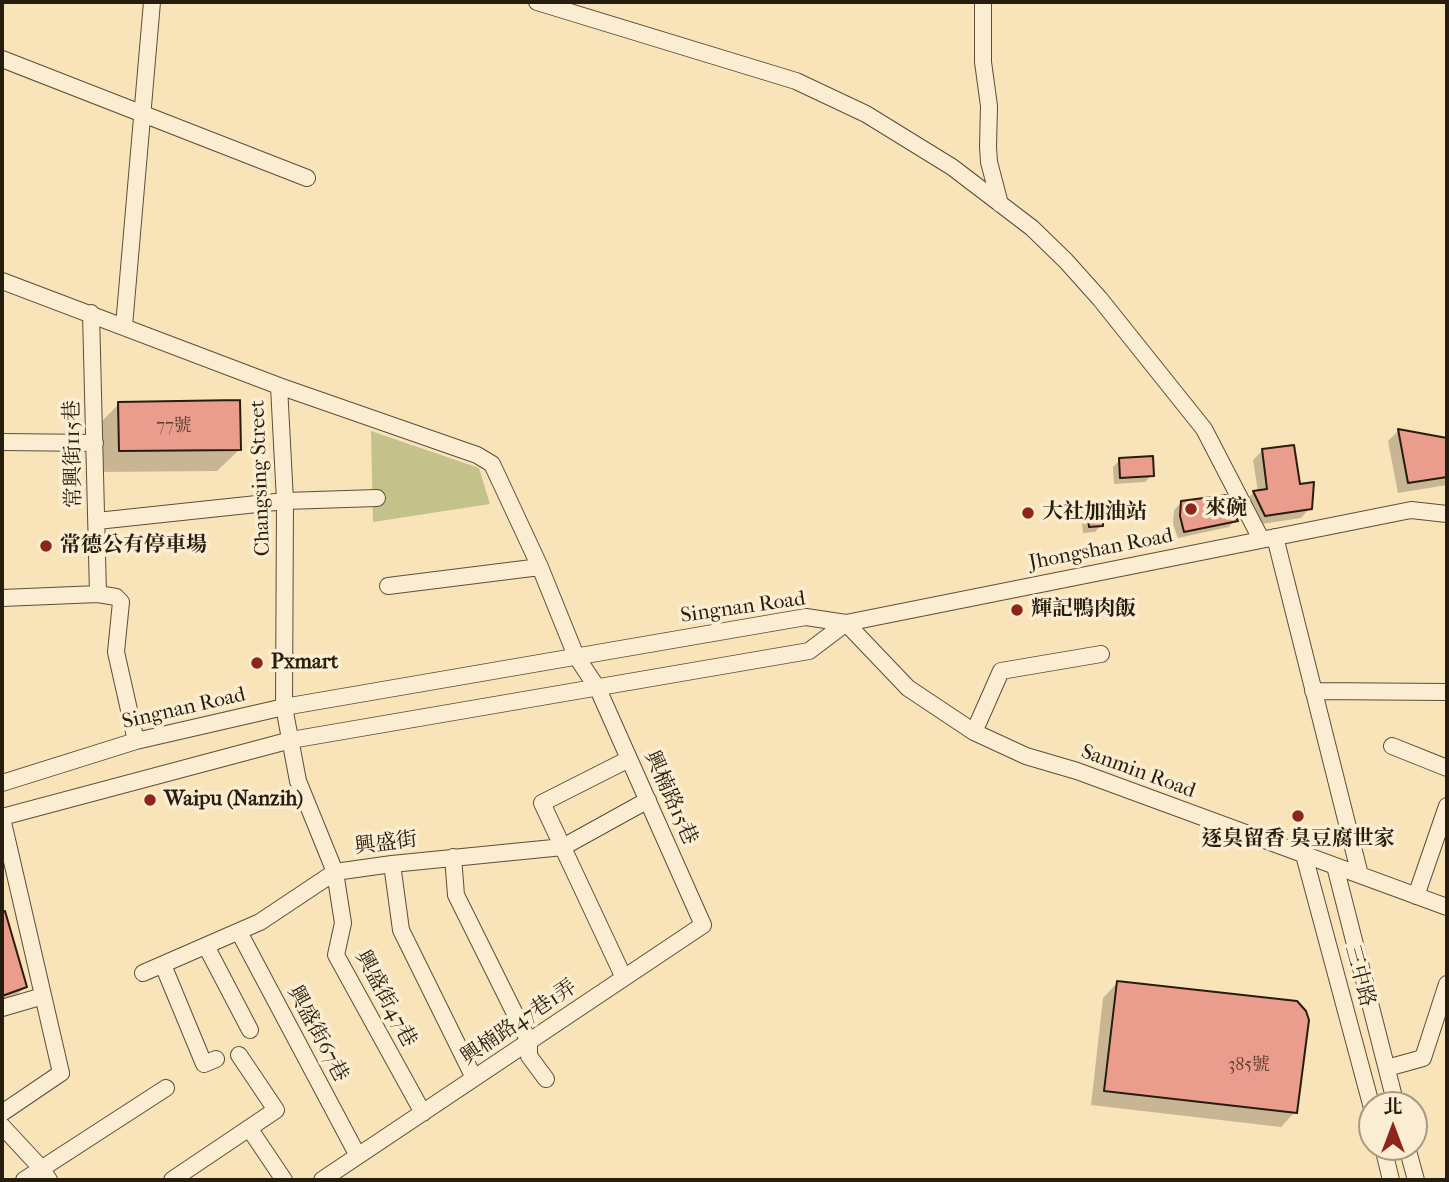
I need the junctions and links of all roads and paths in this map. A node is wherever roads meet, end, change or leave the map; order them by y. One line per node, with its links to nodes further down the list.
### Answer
1 (152, 2): 5 (street)
2 (537, 2): 7 (street)
3 (983, 2): 7 (street)
4 (2, 59): 5 (street)
5 (143, 116): 6 (street); 10 (street)
6 (307, 178)
7 (1000, 204): 20 (street)
8 (2, 281): 9 (street, Changsing Street)
9 (92, 313): 10 (street, Changsing Street); 13 (street, 常興街115巷)
10 (124, 326): 11 (street, Changsing Street)
11 (279, 386): 15 (street, Changsing Street); 21 (street, 興楠路15巷)
12 (2, 442): 13 (street)
13 (95, 443): 19 (street, 常興街115巷)
14 (377, 498): 15 (street)
15 (285, 501): 19 (street); 31 (street, Changsing Street)
16 (1447, 501): 17 (street)
17 (1411, 509): 18 (street, Jhongshan Road); 20 (street, Jhongshan Road)
18 (1447, 514)
19 (97, 521): 23 (street, 常興街115巷)
20 (1268, 538): 25 (street, Jhongshan Road); 29 (street)
21 (540, 567): 22 (street); 27 (street, 興楠路15巷)
22 (388, 586)
23 (98, 594): 24 (street); 34 (street)
24 (2, 598)
25 (846, 623): 27 (street, Singnan Road); 28 (street); 32 (street, Sanmin Road)
26 (1101, 654): 32 (street)
27 (576, 656): 28 (street, 興楠路15巷); 31 (street, Singnan Road)
28 (598, 689): 33 (street); 36 (street, 興楠路15巷)
29 (1313, 691): 30 (street); 48 (street)
30 (1447, 692)
31 (284, 707): 33 (street, Changsing Street); 34 (street, Singnan Road)
32 (974, 732): 43 (street, Sanmin Road)
33 (291, 740): 41 (street); 47 (street, 興盛街47巷)
34 (136, 741): 38 (street, Singnan Road)
35 (1392, 746): 37 (street)
36 (629, 759): 39 (street, 興楠路15巷); 42 (street)
37 (1447, 768)
38 (2, 783)
39 (648, 800): 42 (street, 興盛街); 51 (street, 興楠路15巷)
40 (1447, 806): 49 (street)
41 (2, 818): 58 (street)
42 (563, 847): 44 (street, 興盛街); 56 (street)
43 (1304, 855): 46 (street, Sanmin Road); 68 (street, 三中路)
44 (453, 857): 45 (street, 興盛街); 61 (street)
45 (392, 864): 47 (street, 興盛街); 65 (street)
46 (1335, 866): 48 (street, Sanmin Road); 64 (street)
47 (335, 872): 52 (street, 興盛街); 71 (street, 興盛街47巷)
48 (1360, 875): 49 (street, Sanmin Road)
49 (1416, 896): 50 (street, Sanmin Road)
50 (1447, 907)
51 (703, 925): 56 (street, 興楠路47巷1弄)
52 (239, 932): 53 (street, 興盛街); 74 (street, 興盛街67巷)
53 (206, 946): 54 (street, 興盛街); 60 (street)
54 (163, 965): 55 (street, 興盛街); 63 (street)
55 (143, 973)
56 (624, 978): 61 (street, 興楠路47巷1弄)
57 (1447, 984): 64 (street)
58 (43, 996): 59 (street); 70 (street)
59 (2, 1009)
60 (250, 1030)
61 (529, 1042): 65 (street, 興楠路47巷1弄); 66 (street)
62 (239, 1055): 73 (street)
63 (216, 1059)
64 (1387, 1068): 69 (street)
65 (474, 1078): 71 (street, 興楠路47巷1弄)
66 (546, 1079)
67 (166, 1088): 77 (street)
68 (1367, 1091)
69 (1393, 1091)
70 (2, 1113)
71 (423, 1113): 74 (street, 興楠路47巷1弄)
72 (2, 1126): 77 (street)
73 (249, 1128): 79 (street); 80 (street)
74 (358, 1156): 81 (street, 興楠路47巷1弄)
75 (1386, 1161): 82 (street)
76 (1411, 1161): 83 (street)
77 (45, 1174): 78 (street)
78 (24, 1180)
79 (172, 1180)
80 (284, 1180)
81 (322, 1180)
82 (1391, 1180)
83 (1416, 1180)

